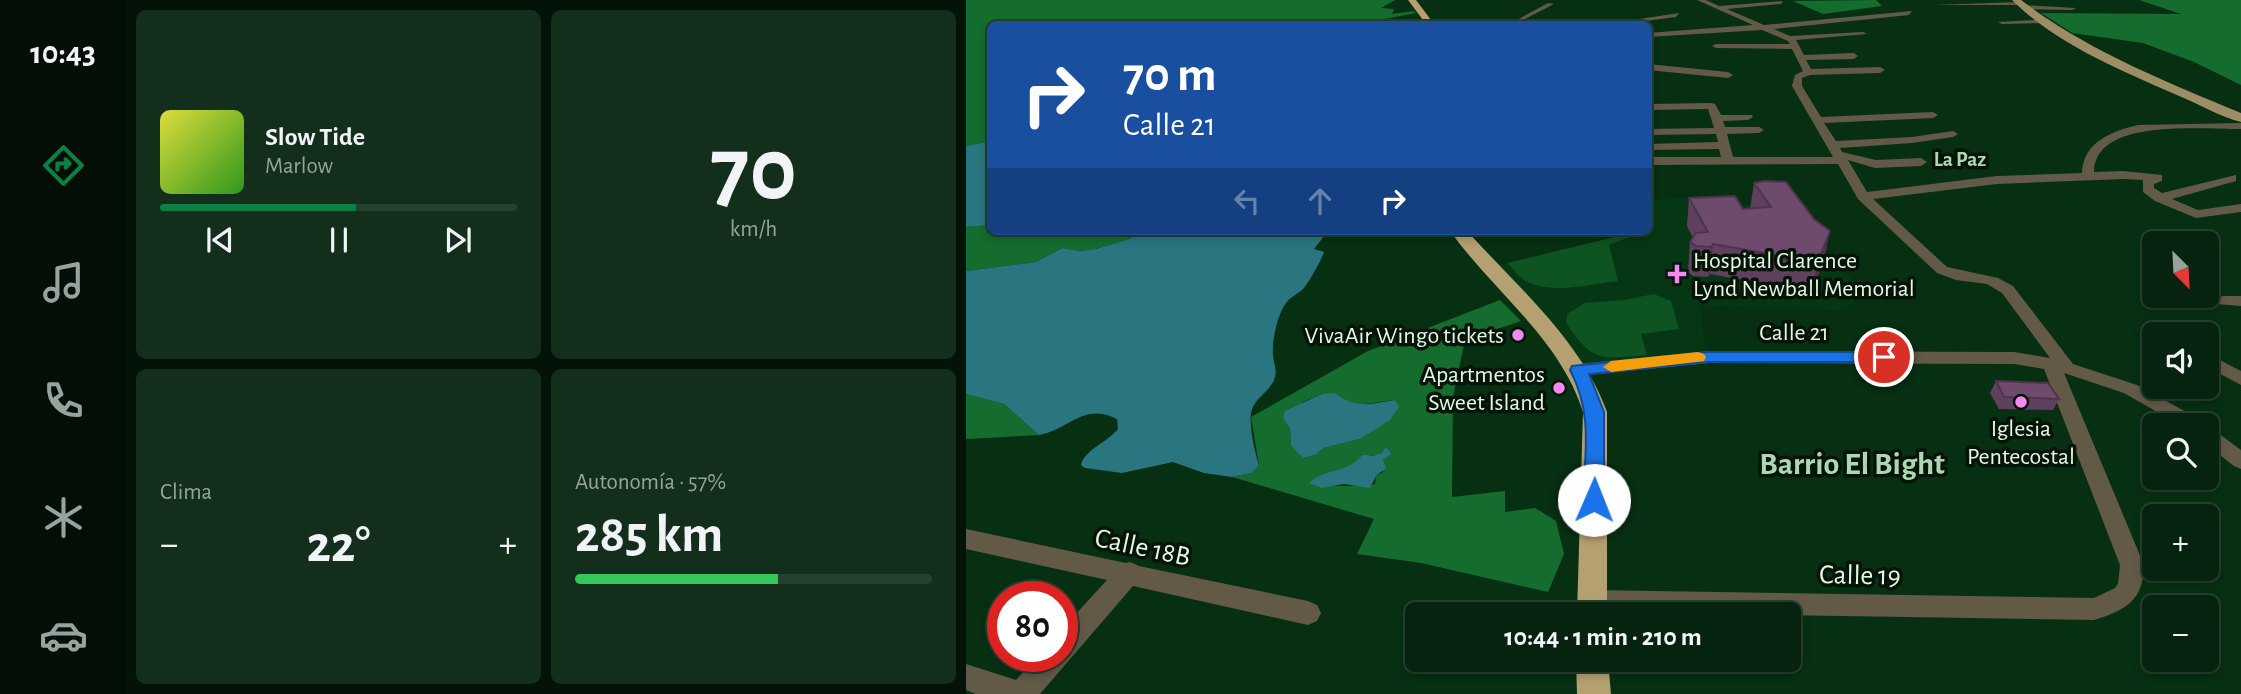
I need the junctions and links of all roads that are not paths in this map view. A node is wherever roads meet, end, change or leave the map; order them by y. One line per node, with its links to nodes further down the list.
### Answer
1 (1412, 0): 13 (highway)
2 (1701, 0): 6 (street)
3 (1550, 4): 14 (street)
4 (2020, 4): 5 (street); 7 (street); 17 (main road)
5 (1937, 5)
6 (1718, 7): 10 (street); 10 (street)
7 (2072, 8)
8 (1625, 12): 15 (street)
9 (1909, 13): 18 (street)
10 (1735, 14): 12 (street)
11 (1676, 15): 16 (street)
12 (1749, 20): 18 (street); 20 (street)
13 (1428, 21)
14 (1518, 21)
15 (1630, 21)
16 (1642, 21)
17 (2046, 21): 19 (street); 37 (main road)
18 (1825, 22): 20 (street)
19 (2003, 22)
20 (1765, 27): 22 (street); 23 (street)
21 (1863, 34): 23 (street)
22 (1652, 35)
23 (1789, 38): 25 (street)
24 (1716, 47): 25 (street)
25 (1796, 47): 27 (street)
26 (1854, 56): 27 (street)
27 (1800, 58): 30 (street)
28 (1652, 67): 31 (street)
29 (1880, 70): 30 (street)
30 (1808, 72): 38 (street)
31 (1728, 75)
32 (1652, 107): 33 (street)
33 (1662, 107): 36 (street); 41 (street)
34 (1933, 115): 38 (street)
35 (1748, 117): 36 (street)
36 (1717, 118): 42 (street)
37 (2241, 118)
38 (1817, 120): 48 (street)
39 (2241, 126): 53 (street)
40 (1759, 130): 42 (street)
41 (1673, 131): 42 (street); 43 (street); 46 (street)
42 (1721, 131): 45 (street)
43 (1652, 132)
44 (1953, 134): 48 (street)
45 (1725, 145): 46 (street); 49 (street)
46 (1679, 146): 47 (street); 51 (street)
47 (1652, 147)
48 (1838, 153): 49 (street); 52 (street); 55 (street)
49 (1728, 160): 51 (street)
50 (1652, 161): 51 (street)
51 (1682, 161)
52 (1921, 162)
53 (2088, 176): 55 (street); 56 (street)
54 (2232, 178): 56 (street)
55 (1863, 196): 63 (street)
56 (2160, 198): 57 (street)
57 (2240, 209)
58 (1461, 235): 65 (highway)
59 (2223, 301): 60 (street)
60 (2241, 301)
61 (2219, 362): 62 (street)
62 (2241, 364)
63 (2058, 365): 65 (street, Calle 21); 67 (street, Calle 21); 73 (street, Calle 19)
64 (2219, 367): 66 (street)
65 (1578, 370): 72 (highway)
66 (2241, 379)
67 (2178, 413)
68 (2219, 444): 69 (street)
69 (2241, 461)
70 (966, 539): 71 (street, Calle 18B)
71 (1130, 572): 74 (street, Calle 18B); 75 (street)
72 (1592, 602)
73 (1801, 608)
74 (1308, 613)
75 (1078, 631)
76 (1042, 672): 80 (street)
77 (1593, 672): 81 (highway)
78 (966, 677): 79 (street)
79 (1015, 694)
80 (1022, 694)
81 (1594, 694)

